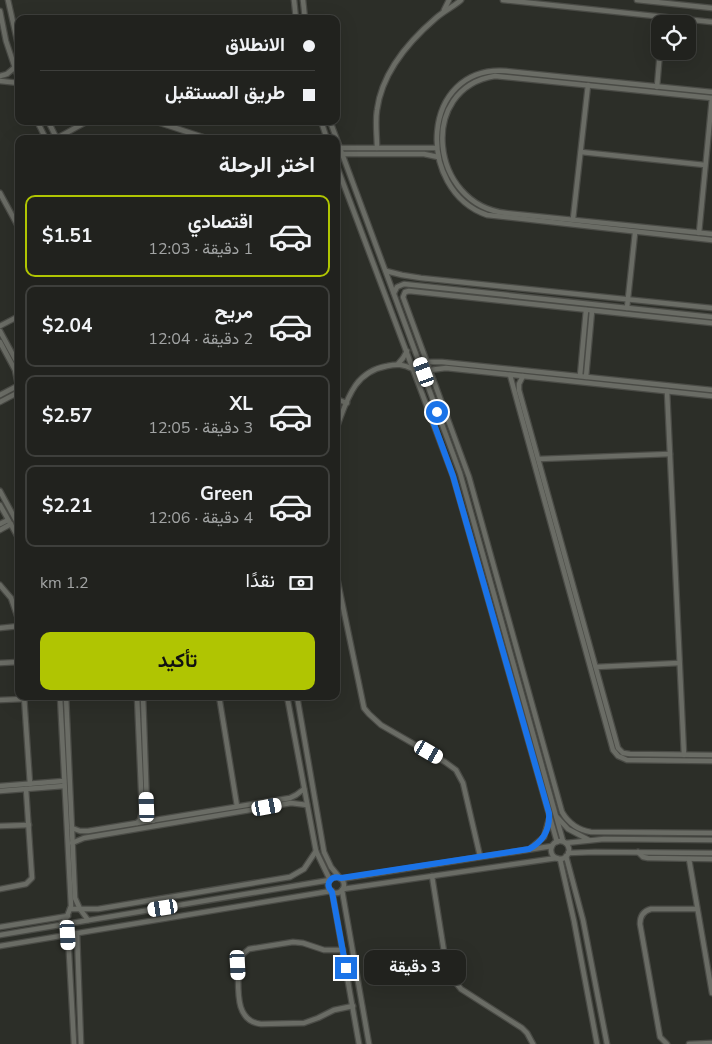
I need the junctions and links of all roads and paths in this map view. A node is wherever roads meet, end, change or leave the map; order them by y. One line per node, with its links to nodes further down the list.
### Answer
1 (8, 0): 16 (street)
2 (294, 0): 11 (street)
3 (449, 0): 10 (street)
4 (461, 0): 10 (street)
5 (503, 0): 13 (street)
6 (637, 0): 8 (street)
7 (304, 1): 12 (street)
8 (712, 8)
9 (0, 11): 18 (street)
10 (443, 12): 33 (street)
11 (296, 15)
12 (305, 15)
13 (651, 16)
14 (696, 20): 15 (street)
15 (712, 22)
16 (15, 31)
17 (659, 60): 23 (street)
18 (14, 68): 19 (street)
19 (0, 76)
20 (0, 81): 21 (street)
21 (15, 82)
22 (588, 85): 26 (street); 27 (street); 36 (street)
23 (657, 87): 24 (street); 25 (street)
24 (453, 92): 26 (street); 34 (street)
25 (712, 92)
26 (458, 96): 42 (street)
27 (712, 98): 39 (street)
28 (81, 125): 30 (street)
29 (166, 125): 31 (street)
30 (62, 135)
31 (197, 135)
32 (340, 148): 33 (street); 37 (street)
33 (377, 148): 35 (street)
34 (436, 148): 35 (street); 38 (street)
35 (421, 151): 37 (street); 38 (street)
36 (581, 152): 39 (street); 43 (street)
37 (342, 154): 52 (street)
38 (438, 158): 44 (street)
39 (705, 165): 48 (street)
40 (340, 175): 71 (street)
41 (0, 193): 45 (street)
42 (521, 214): 43 (street); 44 (street)
43 (573, 219): 46 (street)
44 (520, 220): 47 (street)
45 (15, 221)
46 (632, 226): 47 (street); 48 (street)
47 (633, 232): 50 (street); 56 (street)
48 (697, 232): 49 (street); 50 (street)
49 (712, 234)
50 (693, 239): 51 (street)
51 (712, 240)
52 (386, 270): 53 (street); 55 (street)
53 (421, 278): 54 (street); 56 (street)
54 (421, 286): 55 (street); 57 (street)
55 (394, 293): 89 (street)
56 (628, 299): 59 (street); 60 (street)
57 (562, 301): 58 (street); 59 (street)
58 (562, 308): 61 (street); 74 (street)
59 (627, 308): 63 (street)
60 (712, 308)
61 (586, 310): 62 (street); 80 (street)
62 (592, 311): 66 (street); 80 (street)
63 (689, 314): 64 (street); 66 (street)
64 (712, 317)
65 (15, 318): 68 (street)
66 (688, 321): 67 (street)
67 (712, 323)
68 (0, 326)
69 (0, 331): 72 (street)
70 (0, 342): 73 (street)
71 (406, 352): 75 (street); 76 (street)
72 (15, 361)
73 (15, 362)
74 (427, 362): 77 (street); 80 (street)
75 (398, 364): 76 (street); 93 (street)
76 (413, 370): 92 (street)
77 (430, 370): 78 (street); 150 (street)
78 (510, 375): 79 (street); 86 (street)
79 (523, 376): 83 (street); 86 (street)
80 (583, 377): 84 (street)
81 (15, 387): 87 (street)
82 (712, 390): 84 (street)
83 (667, 391): 84 (street); 97 (street)
84 (704, 392): 88 (street)
85 (15, 394): 91 (street)
86 (517, 394): 98 (street); 106 (street)
87 (0, 395)
88 (712, 396)
89 (434, 399): 92 (street); 94 (street)
90 (340, 400): 93 (street)
91 (0, 402)
92 (426, 402): 95 (street)
93 (347, 403): 96 (street)
94 (439, 413): 95 (street); 131 (street)
95 (431, 416): 132 (street)
96 (340, 420)
97 (670, 454): 98 (street); 114 (street)
98 (539, 459): 106 (street)
99 (0, 492): 101 (street)
100 (0, 504): 102 (street)
101 (15, 519)
102 (10, 522): 103 (street); 104 (street); 105 (street)
103 (0, 524)
104 (0, 530)
105 (15, 531)
106 (562, 557): 115 (street); 130 (street)
107 (0, 585): 109 (street)
108 (340, 592): 164 (street)
109 (15, 607)
110 (15, 626): 111 (street)
111 (0, 628)
112 (15, 662): 113 (street)
113 (0, 663)
114 (680, 663): 115 (street); 128 (street)
115 (596, 667): 128 (street)
116 (15, 699): 117 (street)
117 (0, 700)
118 (24, 700): 134 (street)
119 (60, 700): 126 (street)
120 (66, 700): 127 (street)
121 (137, 700): 142 (street)
122 (143, 700): 142 (street)
123 (220, 700): 141 (street)
124 (288, 700): 137 (street)
125 (299, 700): 169 (street)
126 (61, 728): 127 (street); 133 (street)
127 (67, 728): 149 (street)
128 (684, 755): 129 (street)
129 (712, 755)
130 (712, 761)
131 (546, 780): 132 (street); 144 (street)
132 (540, 781): 143 (street)
133 (64, 783): 134 (street); 136 (street); 175 (street)
134 (30, 784): 135 (street)
135 (0, 786)
136 (26, 789): 138 (street); 147 (street)
137 (304, 789): 139 (street); 140 (street)
138 (0, 791)
139 (290, 800): 140 (street); 141 (street); 151 (street)
140 (307, 805): 159 (street)
141 (238, 806): 145 (street)
142 (144, 807): 145 (street); 146 (street)
143 (549, 813): 155 (street); 158 (street)
144 (556, 815): 152 (street); 155 (street)
145 (153, 821): 146 (street)
146 (137, 823): 151 (street)
147 (29, 825): 148 (street); 172 (street)
148 (0, 826)
149 (72, 828): 151 (street); 156 (street)
150 (712, 833)
151 (88, 834): 156 (street)
152 (590, 840): 153 (street); 155 (street)
153 (604, 840): 154 (street); 160 (street)
154 (712, 840)
155 (562, 842): 157 (street); 163 (street)
156 (72, 843): 176 (street)
157 (552, 846): 158 (street); 165 (street)
158 (529, 849): 164 (street)
159 (316, 851): 170 (street); 176 (street)
160 (595, 852): 161 (street); 163 (street)
161 (638, 852): 162 (street); 166 (street)
162 (712, 853)
163 (567, 855): 165 (street); 182 (street)
164 (480, 856): 169 (street)
165 (558, 858): 168 (street); 183 (street)
166 (689, 859): 167 (street); 177 (street)
167 (712, 859)
168 (432, 876): 173 (street); 202 (street)
169 (340, 878): 170 (street); 173 (street)
170 (330, 880): 174 (street); 181 (street)
171 (0, 883): 172 (street)
172 (0, 889)
173 (342, 890): 174 (street); 179 (street)
174 (332, 891): 180 (street); 186 (street)
175 (70, 909): 176 (street); 178 (street)
176 (80, 909): 181 (street)
177 (697, 909): 191 (street); 205 (street)
178 (68, 916): 184 (street); 185 (street)
179 (347, 918): 180 (street); 201 (street)
180 (337, 919): 190 (street)
181 (88, 920): 184 (street)
182 (583, 920): 183 (street); 204 (street)
183 (574, 921): 203 (street)
184 (61, 925): 187 (street)
185 (0, 927)
186 (77, 933): 188 (street); 196 (street)
187 (0, 935)
188 (68, 935): 189 (street); 195 (street)
189 (0, 946)
190 (343, 950): 194 (street); 194 (street)
191 (705, 952): 192 (street); 193 (street)
192 (712, 952)
193 (712, 993)
194 (353, 1006): 200 (street)
195 (73, 1035): 196 (street); 198 (street)
196 (81, 1035): 199 (street)
197 (712, 1043): 206 (street)
198 (74, 1044)
199 (81, 1044)
200 (359, 1044)
201 (368, 1044)
202 (533, 1044)
203 (597, 1044)
204 (607, 1044)
205 (666, 1044)
206 (689, 1044)

